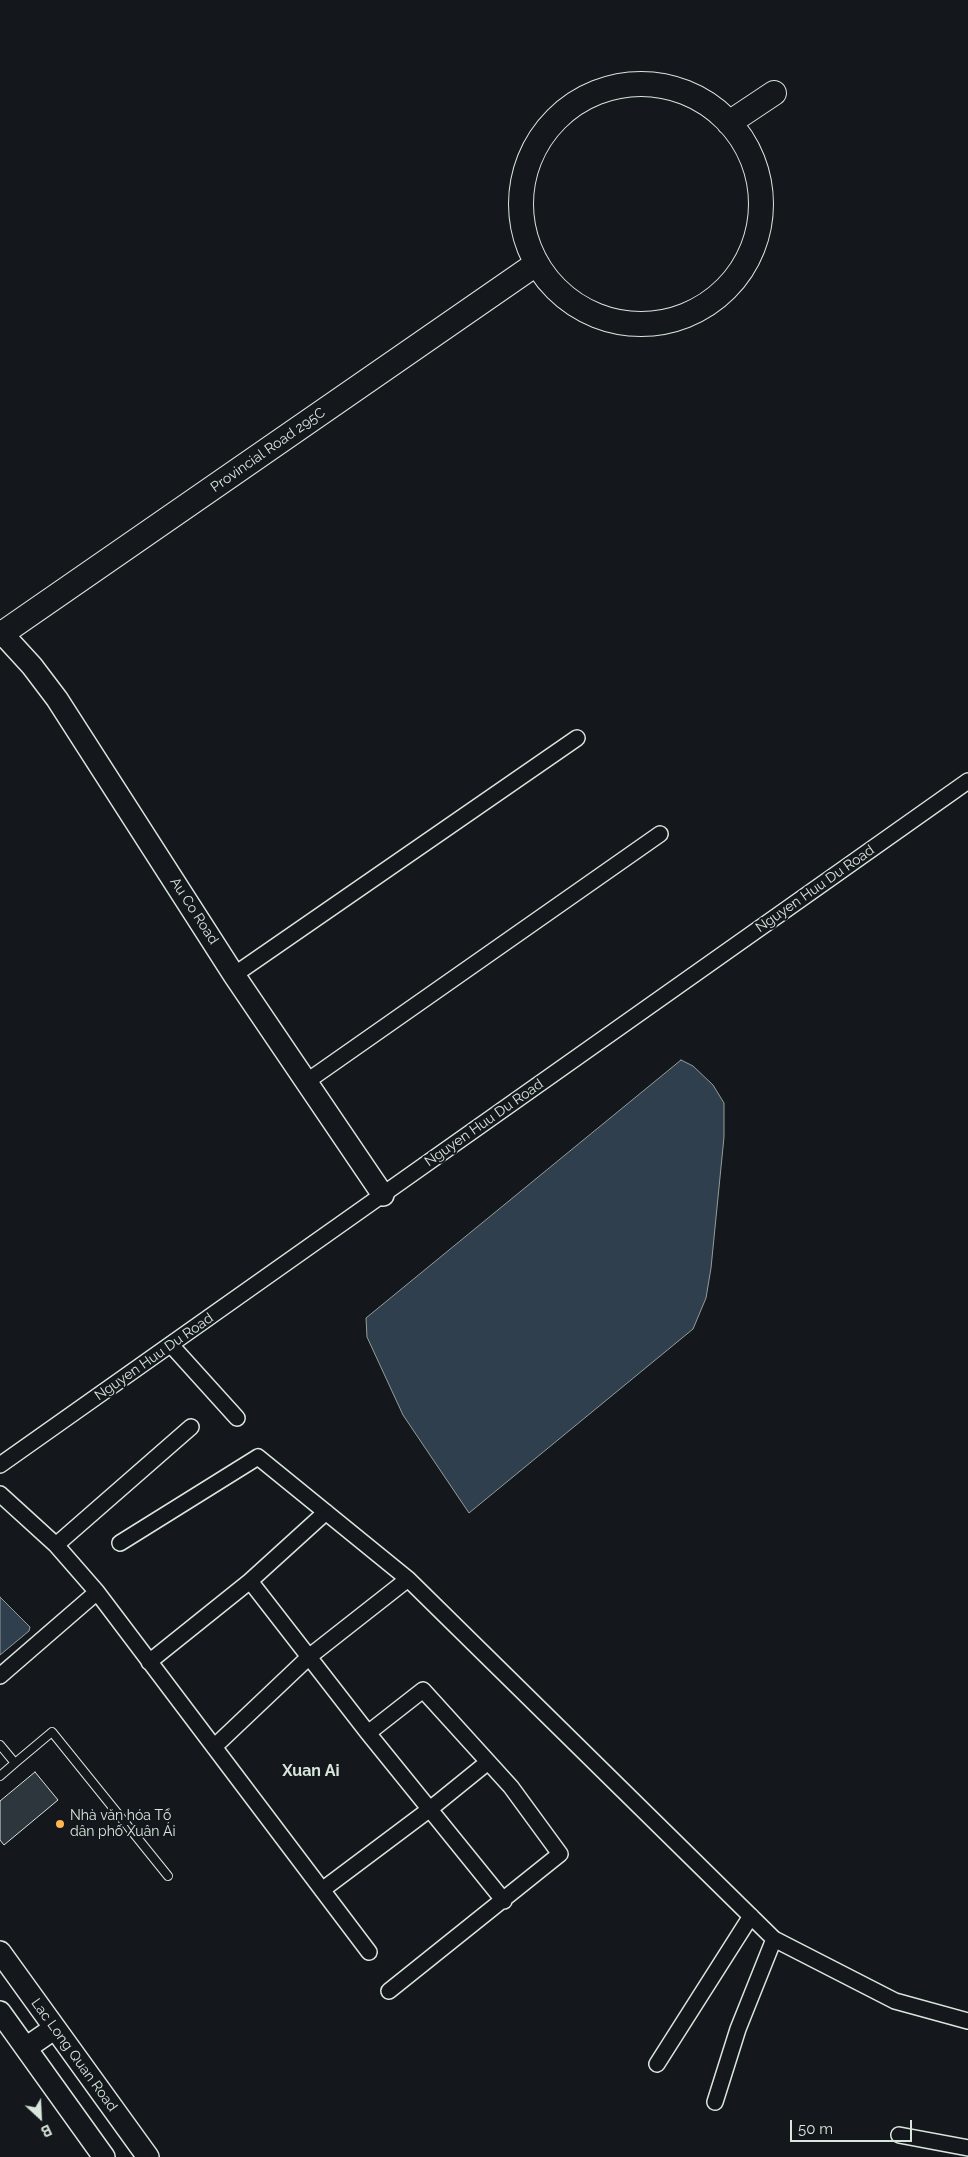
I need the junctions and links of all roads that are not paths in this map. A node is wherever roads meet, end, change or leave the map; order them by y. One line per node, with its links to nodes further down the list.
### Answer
1 (774, 93): 2 (main road)
2 (729, 123): 3 (main road); 3 (main road)
3 (536, 264): 4 (main road, Provincial Road 295C)
4 (1, 633): 8 (main road, Au Co Road)
5 (576, 738): 8 (street)
6 (968, 781): 10 (street, Nguyen Huu Du Road)
7 (660, 834): 9 (street)
8 (234, 974): 9 (main road, Au Co Road)
9 (306, 1082): 10 (main road, Au Co Road)
10 (383, 1195): 11 (street, Nguyen Huu Du Road)
11 (171, 1345): 12 (street); 14 (street, Nguyen Huu Du Road)
12 (237, 1418)
13 (191, 1427): 18 (street)
14 (0, 1465)
15 (0, 1494): 18 (street)
16 (326, 1512): 17 (street); 19 (street); 20 (street)
17 (120, 1543)
18 (56, 1545): 21 (street)
19 (408, 1579): 22 (street); 35 (street)
20 (250, 1581): 22 (street); 23 (street)
21 (97, 1592): 23 (street); 24 (street)
22 (310, 1656): 25 (street); 27 (street)
23 (149, 1662): 27 (street)
24 (0, 1676)
25 (368, 1733): 28 (street); 31 (street)
26 (0, 1745): 29 (lane)
27 (214, 1747): 33 (street)
28 (488, 1762): 31 (street); 34 (street)
29 (15, 1763): 30 (lane); 32 (lane)
30 (0, 1776)
31 (430, 1809): 33 (street); 34 (street)
32 (168, 1876)
33 (322, 1890): 38 (street)
34 (504, 1901): 39 (street)
35 (751, 1916): 36 (street); 44 (street)
36 (774, 1939): 41 (street); 45 (street)
37 (0, 1952): 42 (main road, Lac Long Quan Road)
38 (369, 1952)
39 (389, 1991)
40 (0, 2012): 43 (main road)
41 (968, 2021)
42 (55, 2028): 43 (main road); 49 (main road, Lac Long Quan Road)
43 (26, 2048): 48 (main road)
44 (657, 2064)
45 (715, 2102)
46 (899, 2135): 47 (street)
47 (968, 2148)
48 (104, 2157)
49 (148, 2157)

